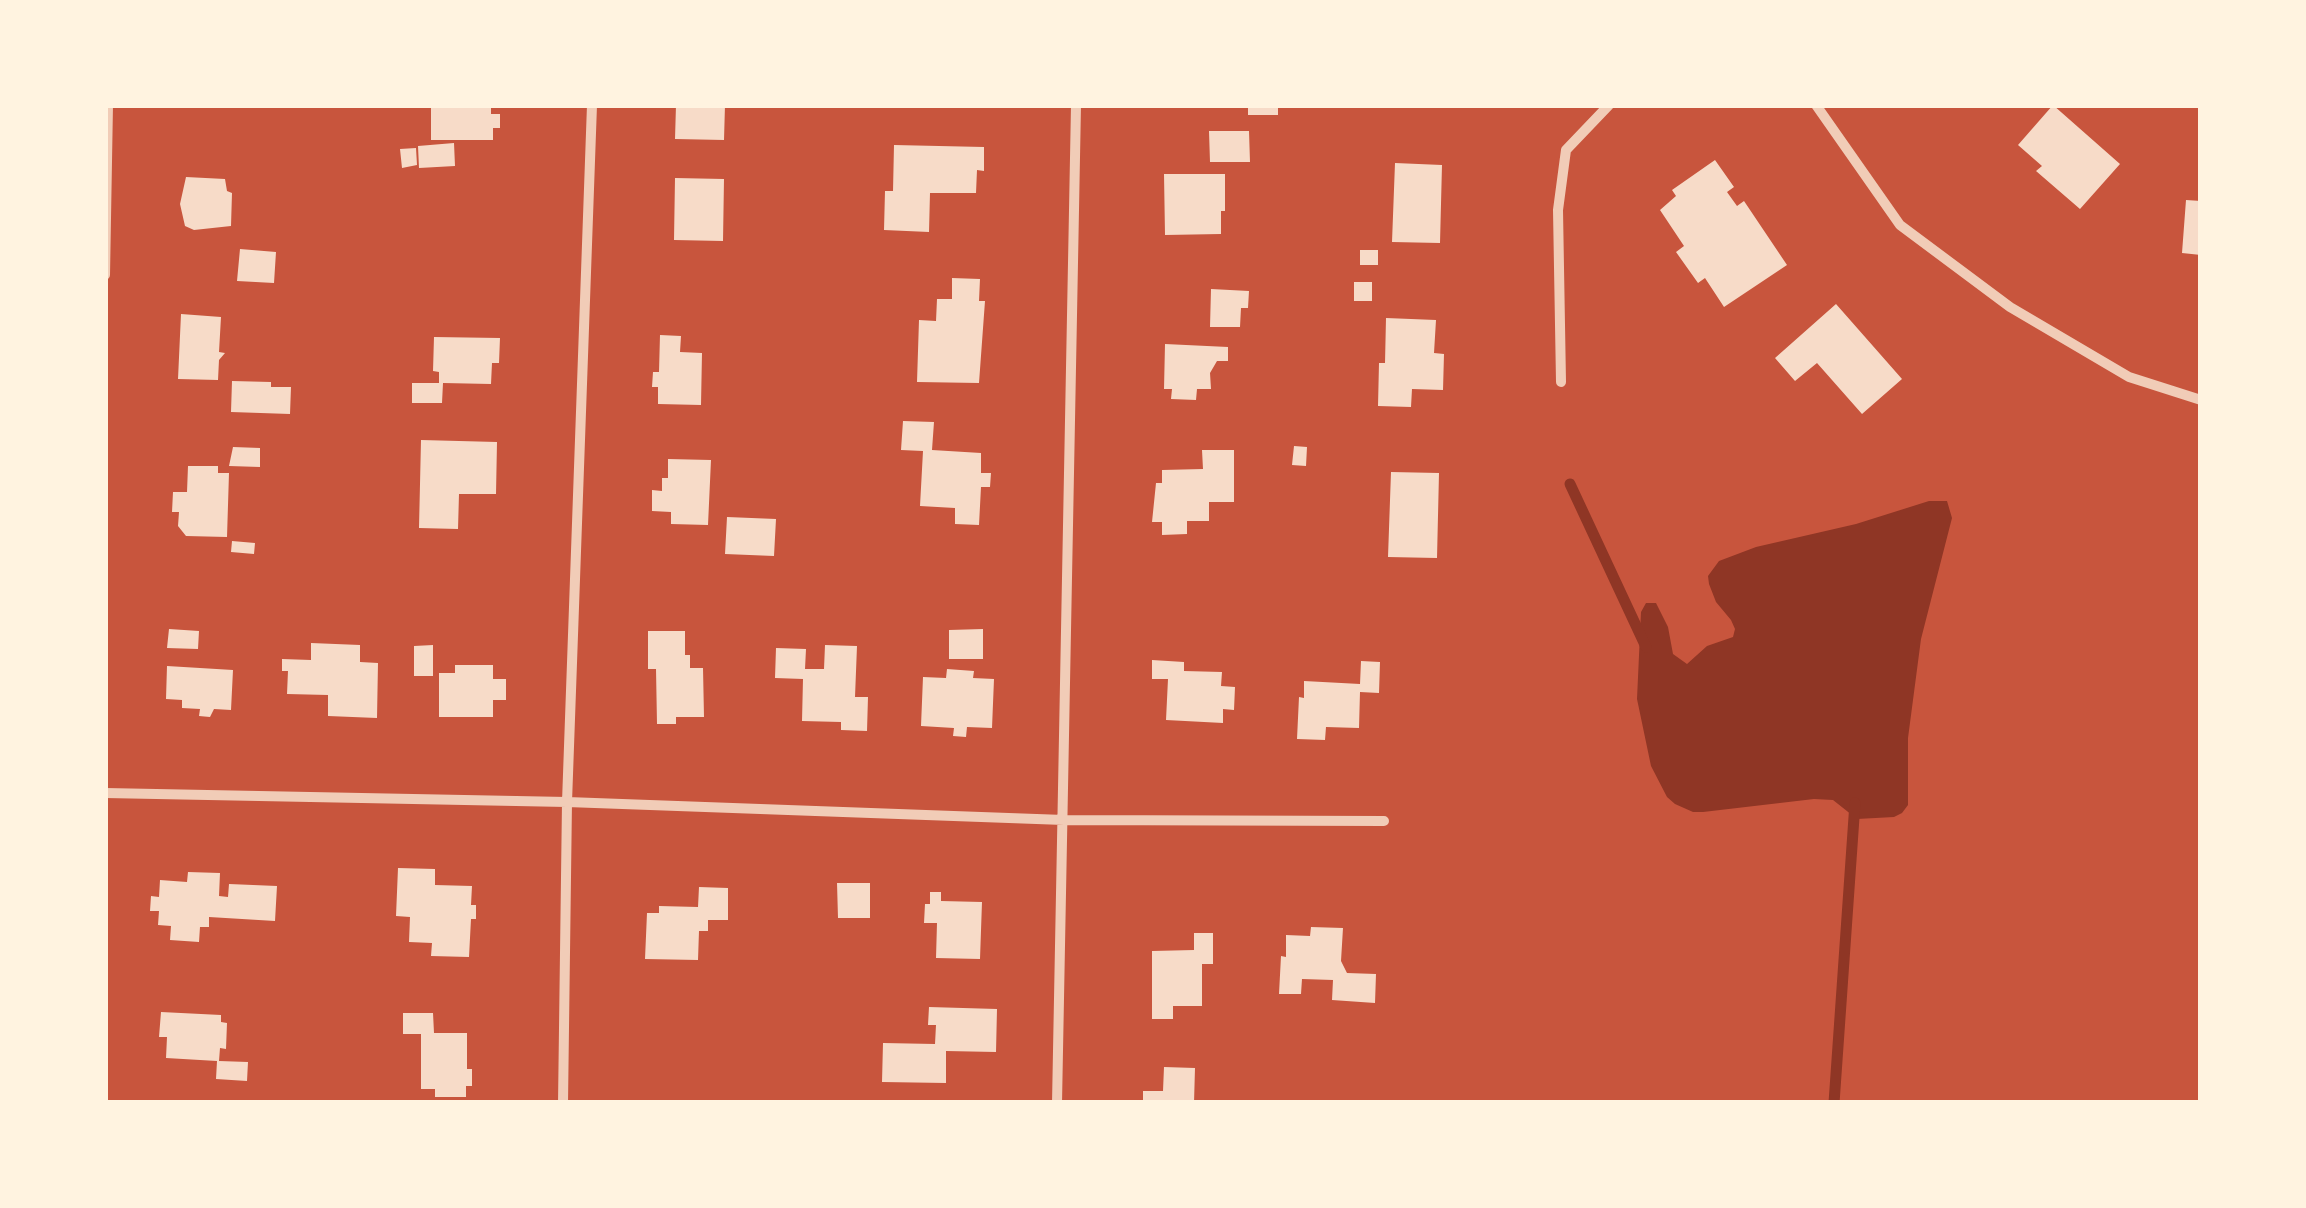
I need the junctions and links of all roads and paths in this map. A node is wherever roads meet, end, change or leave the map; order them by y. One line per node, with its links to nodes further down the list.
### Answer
1 (108, 105): 6 (street)
2 (592, 105): 10 (street)
3 (1076, 105): 11 (street)
4 (1610, 105): 7 (street)
5 (1816, 105): 8 (street)
6 (105, 276)
7 (1561, 382)
8 (2201, 400)
9 (105, 794): 10 (street)
10 (567, 802): 11 (street); 13 (street)
11 (1064, 820): 12 (street); 14 (street)
12 (1384, 821)
13 (562, 1103)
14 (1057, 1103)

